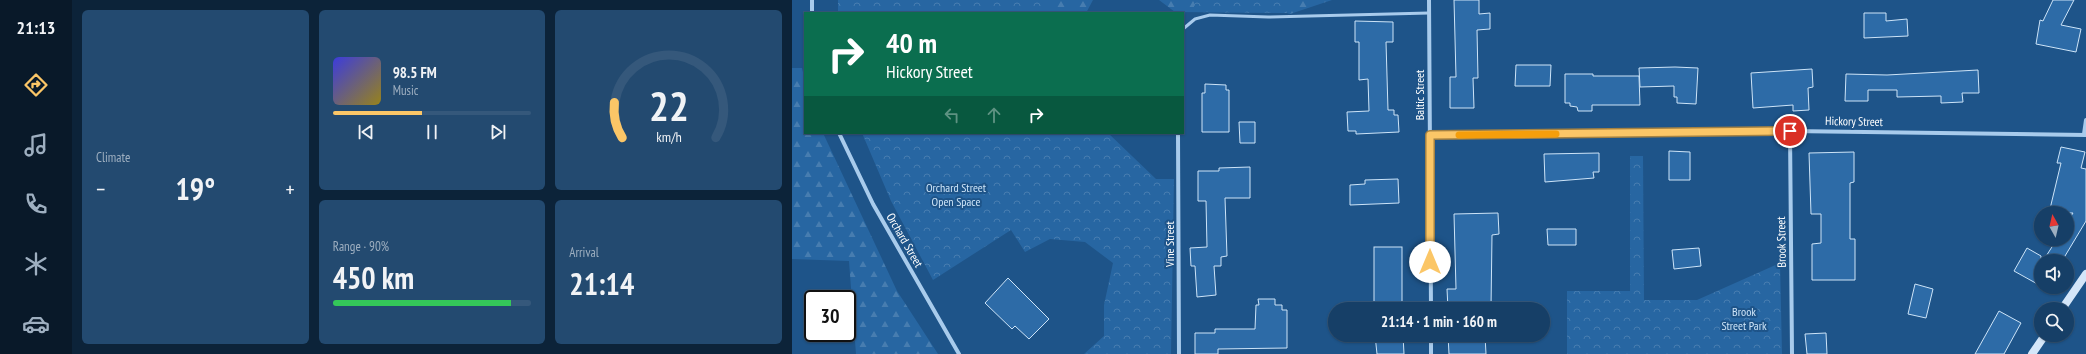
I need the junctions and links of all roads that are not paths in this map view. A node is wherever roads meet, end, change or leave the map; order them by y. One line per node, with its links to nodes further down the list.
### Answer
1 (812, 0): 3 (street)
2 (1429, 0): 4 (street, Baltic Street)
3 (812, 12)
4 (1429, 13): 5 (lane); 10 (street, Baltic Street)
5 (1184, 27)
6 (2086, 120): 11 (street)
7 (1790, 131): 10 (street, Hickory Street); 11 (street, Hickory Street); 20 (street, Brook Street)
8 (839, 134): 17 (street, Orchard Street)
9 (1178, 134): 18 (street, Vine Street)
10 (1430, 135): 13 (street, Baltic Street)
11 (2085, 135)
12 (2086, 274): 14 (street)
13 (1431, 302)
14 (2067, 302)
15 (1431, 342): 19 (street)
16 (2040, 342): 21 (street)
17 (959, 354)
18 (1179, 354)
19 (1431, 354)
20 (1792, 354)
21 (2032, 354)

